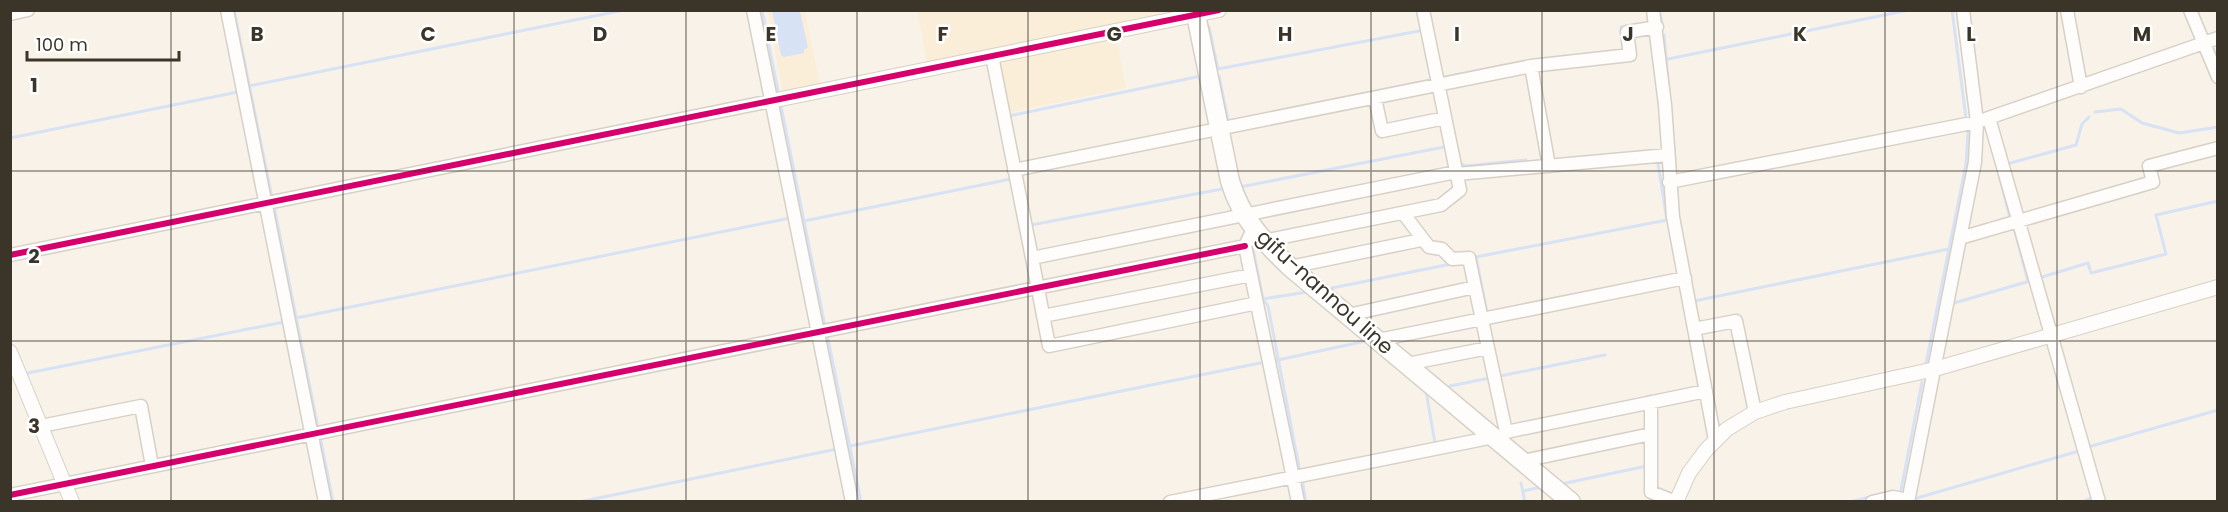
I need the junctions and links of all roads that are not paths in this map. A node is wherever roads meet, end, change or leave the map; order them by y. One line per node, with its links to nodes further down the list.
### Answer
1 (28, 10): 11 (street)
2 (227, 10): 30 (street)
3 (753, 10): 20 (street)
4 (1219, 10): 10 (street)
5 (1423, 10): 17 (street)
6 (1653, 10): 12 (street)
7 (1963, 10): 22 (street)
8 (2067, 10): 18 (street)
9 (2190, 10): 13 (street)
10 (1195, 13): 14 (street); 23 (main road, gifu-nannou line)
11 (10, 14)
12 (1657, 27): 15 (street); 25 (street)
13 (2211, 40): 16 (street); 18 (street)
14 (992, 56): 20 (street); 27 (street)
15 (1531, 66): 17 (street); 26 (street)
16 (2217, 77)
17 (1438, 86): 19 (street); 21 (street)
18 (2081, 87): 22 (street)
19 (1375, 98): 21 (street); 23 (street)
20 (771, 101): 30 (street); 49 (street)
21 (1445, 118): 28 (street)
22 (1983, 120): 29 (street); 32 (street); 34 (street)
23 (1218, 130): 27 (street); 33 (main road, gifu-nannou line)
24 (2217, 148): 32 (street)
25 (1668, 155): 26 (street); 29 (street)
26 (1549, 166): 28 (street)
27 (1014, 170): 37 (street)
28 (1456, 173): 31 (street); 33 (street)
29 (1669, 182): 40 (street)
30 (265, 203): 36 (street); 60 (street)
31 (1403, 213): 33 (street); 35 (street)
32 (2018, 221): 34 (street); 50 (street)
33 (1251, 233): 37 (street); 38 (main road, gifu-nannou line); 39 (street); 43 (street)
34 (1960, 238): 55 (street)
35 (1421, 240): 38 (street); 41 (street)
36 (10, 255)
37 (1032, 258): 43 (street)
38 (1290, 267): 45 (main road, gifu-nannou line)
39 (1251, 275): 44 (street); 46 (street)
40 (1685, 278): 47 (street); 48 (street)
41 (1475, 287): 45 (street); 47 (street)
42 (2217, 287): 50 (street)
43 (1038, 288): 46 (street); 49 (street)
44 (1257, 303): 46 (street); 66 (street)
45 (1348, 315): 51 (main road, gifu-nannou line)
46 (1043, 316)
47 (1482, 318): 51 (street); 52 (street)
48 (1695, 329): 56 (street); 58 (street)
49 (818, 332): 60 (street); 72 (street)
50 (2051, 336): 55 (street); 79 (street)
51 (1378, 340): 54 (main road, gifu-nannou line)
52 (1488, 348): 54 (street); 62 (street)
53 (10, 352): 59 (street)
54 (1407, 364): 62 (main road, gifu-nannou line)
55 (1935, 369): 58 (street); 78 (street)
56 (1706, 392): 57 (street); 63 (street)
57 (1651, 402): 61 (street); 62 (street)
58 (1755, 412): 63 (street)
59 (41, 426): 65 (street); 67 (street)
60 (312, 434): 65 (street); 71 (street)
61 (1651, 434): 64 (street); 69 (street)
62 (1500, 437): 64 (main road, gifu-nannou line); 66 (street)
63 (1715, 440): 76 (street)
64 (1523, 461): 75 (main road, gifu-nannou line)
65 (152, 466): 67 (street)
66 (1293, 476): 73 (street); 74 (street)
67 (64, 484): 68 (street); 70 (street)
68 (10, 495)
69 (1651, 497): 76 (street)
70 (72, 501)
71 (325, 501)
72 (852, 501)
73 (1170, 501)
74 (1298, 501)
75 (1571, 501)
76 (1676, 501)
77 (1872, 501): 78 (street)
78 (1908, 501)
79 (2099, 501)

